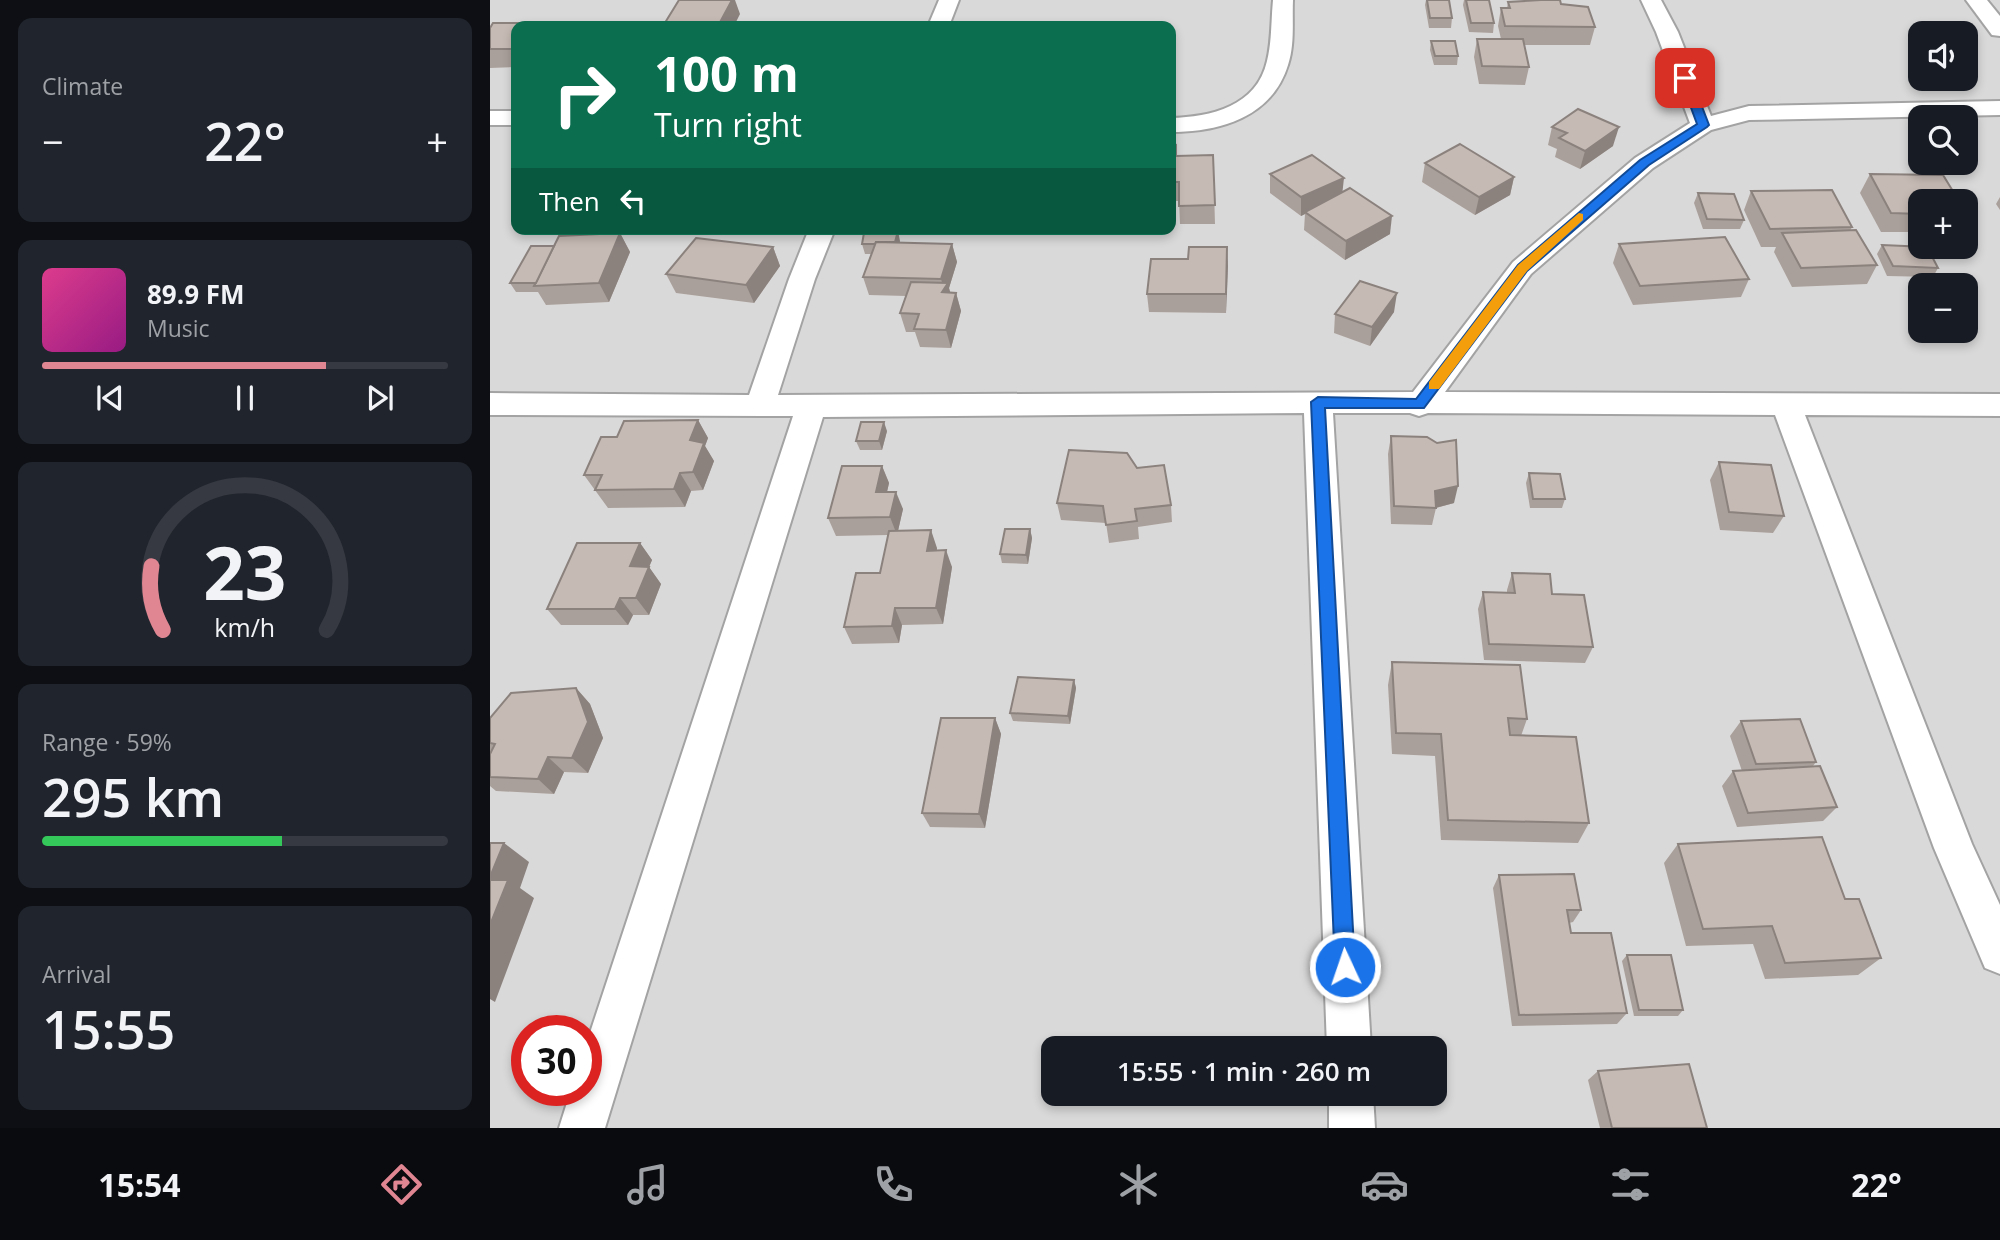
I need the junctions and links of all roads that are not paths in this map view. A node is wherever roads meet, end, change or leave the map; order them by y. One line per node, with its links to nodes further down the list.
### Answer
1 (949, 0): 5 (street)
2 (1283, 0): 10 (street)
3 (1651, 0): 11 (street)
4 (1976, 0): 6 (street)
5 (941, 21)
6 (2000, 30)
7 (2000, 108): 11 (street)
8 (490, 118): 9 (street)
9 (511, 118)
10 (1176, 125)
11 (1703, 125): 16 (street)
12 (820, 235): 15 (street)
13 (1318, 402): 16 (street); 18 (street); 21 (street)
14 (490, 404): 15 (street)
15 (760, 405): 18 (street)
16 (1419, 405): 19 (street)
17 (2000, 405): 19 (street)
18 (811, 406): 23 (street)
19 (1787, 406): 20 (street)
20 (2000, 953)
21 (1348, 1036)
22 (1351, 1106): 24 (street)
23 (582, 1128)
24 (1352, 1128)

